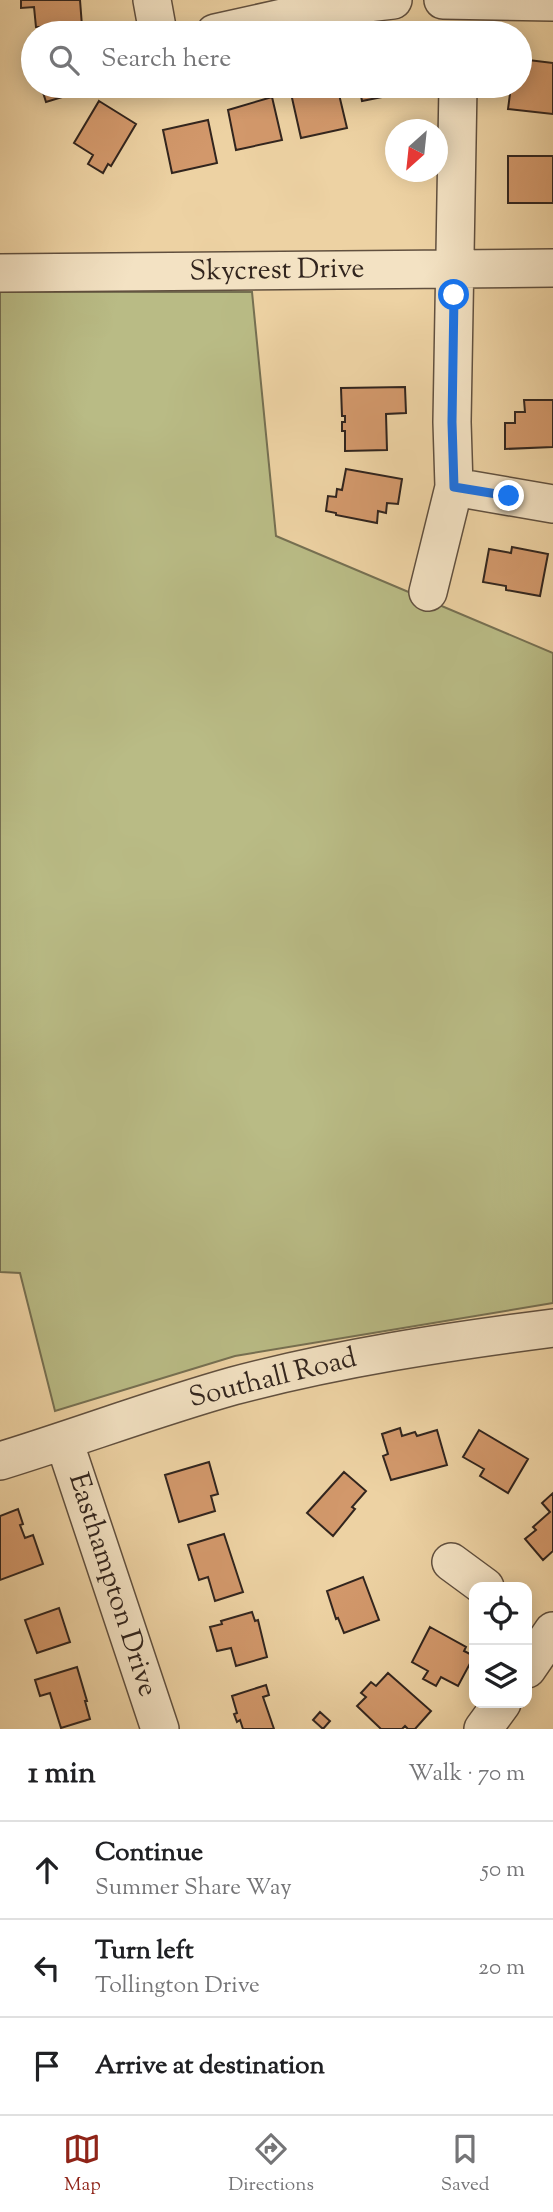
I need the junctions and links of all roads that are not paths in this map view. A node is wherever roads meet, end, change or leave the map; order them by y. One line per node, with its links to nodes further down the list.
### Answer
1 (152, 0): 6 (street)
2 (393, 0): 7 (street)
3 (443, 0): 4 (street)
4 (459, 0): 5 (street); 8 (street)
5 (553, 2)
6 (156, 21)
7 (269, 21)
8 (459, 21)
9 (458, 98): 11 (street)
10 (553, 268): 11 (street, Skycrest Drive)
11 (454, 270): 12 (street, Skycrest Drive); 13 (street)
12 (0, 273)
13 (454, 487): 14 (street); 15 (street)
14 (553, 504)
15 (428, 592)
16 (553, 1328): 17 (street, Southall Road)
17 (64, 1441): 18 (street, Southall Road); 24 (street, Easthampton Drive)
18 (0, 1461)
19 (451, 1562): 20 (street)
20 (478, 1582)
21 (546, 1630): 22 (street)
22 (532, 1659)
23 (498, 1708): 25 (street)
24 (160, 1729)
25 (483, 1729)

